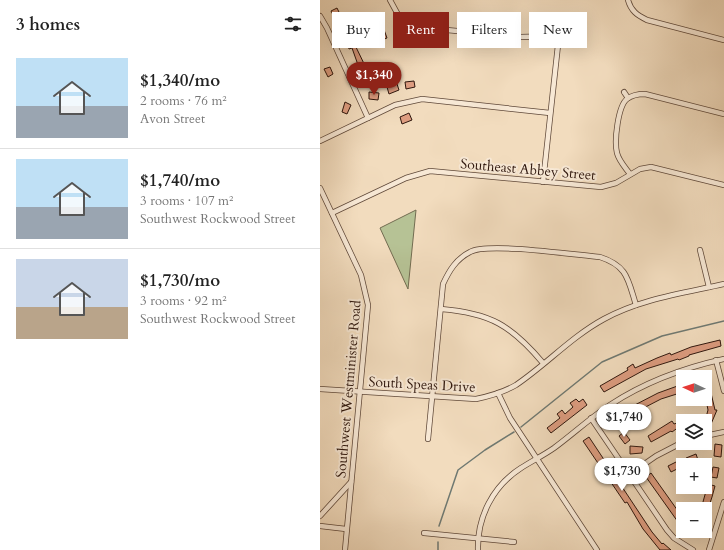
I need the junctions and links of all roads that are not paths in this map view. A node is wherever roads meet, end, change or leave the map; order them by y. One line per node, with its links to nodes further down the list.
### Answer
1 (390, 0): 7 (street)
2 (628, 0): 4 (street)
3 (320, 16): 9 (street)
4 (724, 40)
5 (624, 92): 6 (street)
6 (628, 98): 8 (street); 11 (street)
7 (550, 113): 9 (street); 12 (street)
8 (724, 114)
9 (368, 118): 10 (street)
10 (320, 141)
11 (630, 174): 12 (street, Southeast Abbey Street); 13 (street, Southeast Abbey Street)
12 (543, 182): 15 (street, Southeast Abbey Street)
13 (724, 185)
14 (320, 188): 15 (street, Southwest Westminister Road)
15 (332, 213): 26 (street, Southwest Westminister Road)
16 (700, 250): 18 (street)
17 (724, 284): 18 (street, South Speas Drive)
18 (709, 288): 19 (street, South Speas Drive)
19 (636, 305): 20 (street); 23 (street, South Speas Drive)
20 (441, 309): 23 (street); 28 (street)
21 (724, 359): 22 (street)
22 (716, 360): 25 (street); 29 (street)
23 (543, 363): 27 (street, South Speas Drive)
24 (320, 388): 26 (street, South Speas Drive)
25 (724, 391)
26 (360, 392): 28 (street, South Speas Drive); 36 (street, Southwest Westminister Road)
27 (498, 393): 28 (street, South Speas Drive); 34 (street)
28 (433, 397): 32 (street)
29 (591, 418): 34 (street); 35 (street)
30 (724, 432): 31 (street)
31 (712, 435)
32 (428, 439)
33 (676, 446): 35 (street)
34 (537, 458): 42 (street); 46 (street)
35 (630, 474): 47 (street)
36 (352, 481): 38 (street); 40 (street, Southwest Westminister Road)
37 (724, 502): 48 (street)
38 (320, 516)
39 (320, 526): 40 (street)
40 (346, 529): 44 (street, Southwest Westminister Road)
41 (424, 533): 42 (street)
42 (478, 538): 43 (street); 45 (street)
43 (514, 542)
44 (345, 550)
45 (478, 550)
46 (597, 550)
47 (693, 550)
48 (709, 550)

